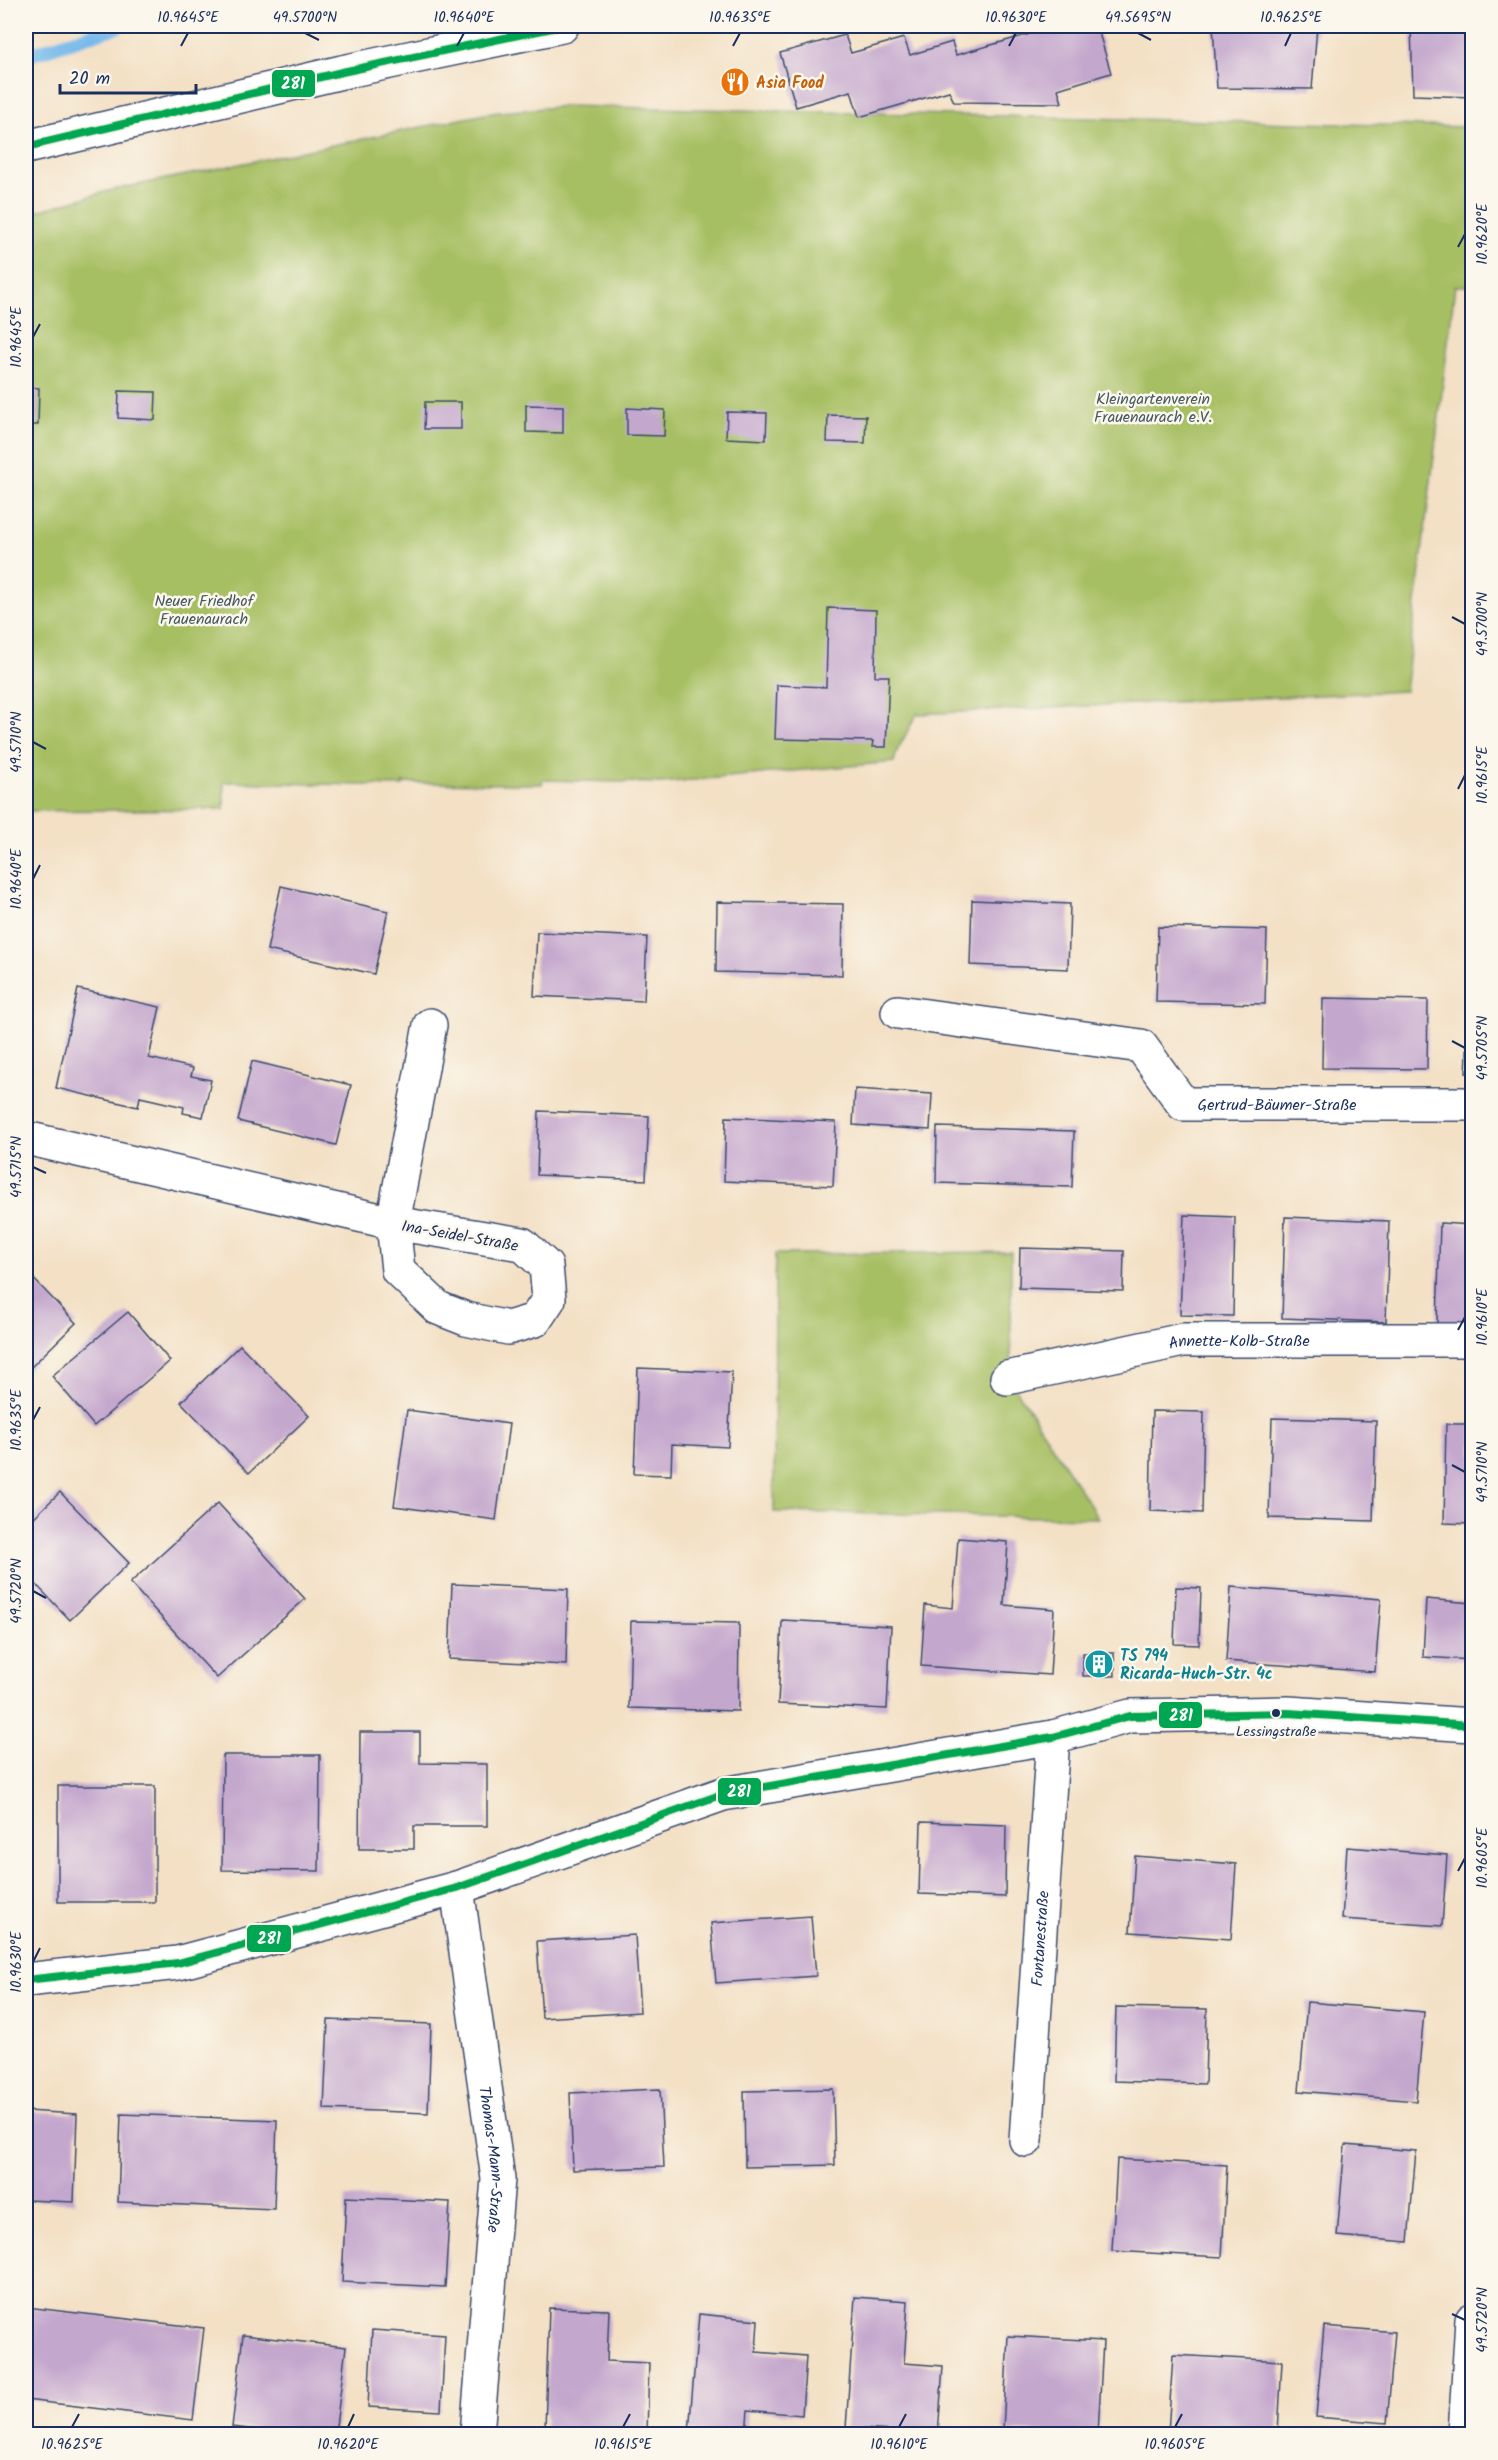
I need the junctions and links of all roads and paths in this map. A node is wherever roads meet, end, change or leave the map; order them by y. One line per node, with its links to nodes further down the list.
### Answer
1 (562, 26): 2 (street)
2 (26, 147)
3 (898, 1012): 5 (street, Gertrud-Bäumer-Straße)
4 (430, 1025): 7 (street, Ina-Seidel-Straße)
5 (1473, 1104)
6 (26, 1138): 7 (street, Ina-Seidel-Straße)
7 (393, 1223): 7 (street, Ina-Seidel-Straße)
8 (1473, 1340): 9 (street, Annette-Kolb-Straße)
9 (1007, 1378)
10 (1473, 1725): 11 (street)
11 (1053, 1737): 12 (street); 14 (street, Fontanestraße)
12 (457, 1888): 13 (street); 17 (street, Thomas-Mann-Straße)
13 (26, 1980)
14 (1026, 2140)
15 (1473, 2320): 16 (street)
16 (1468, 2414)
17 (477, 2434)

